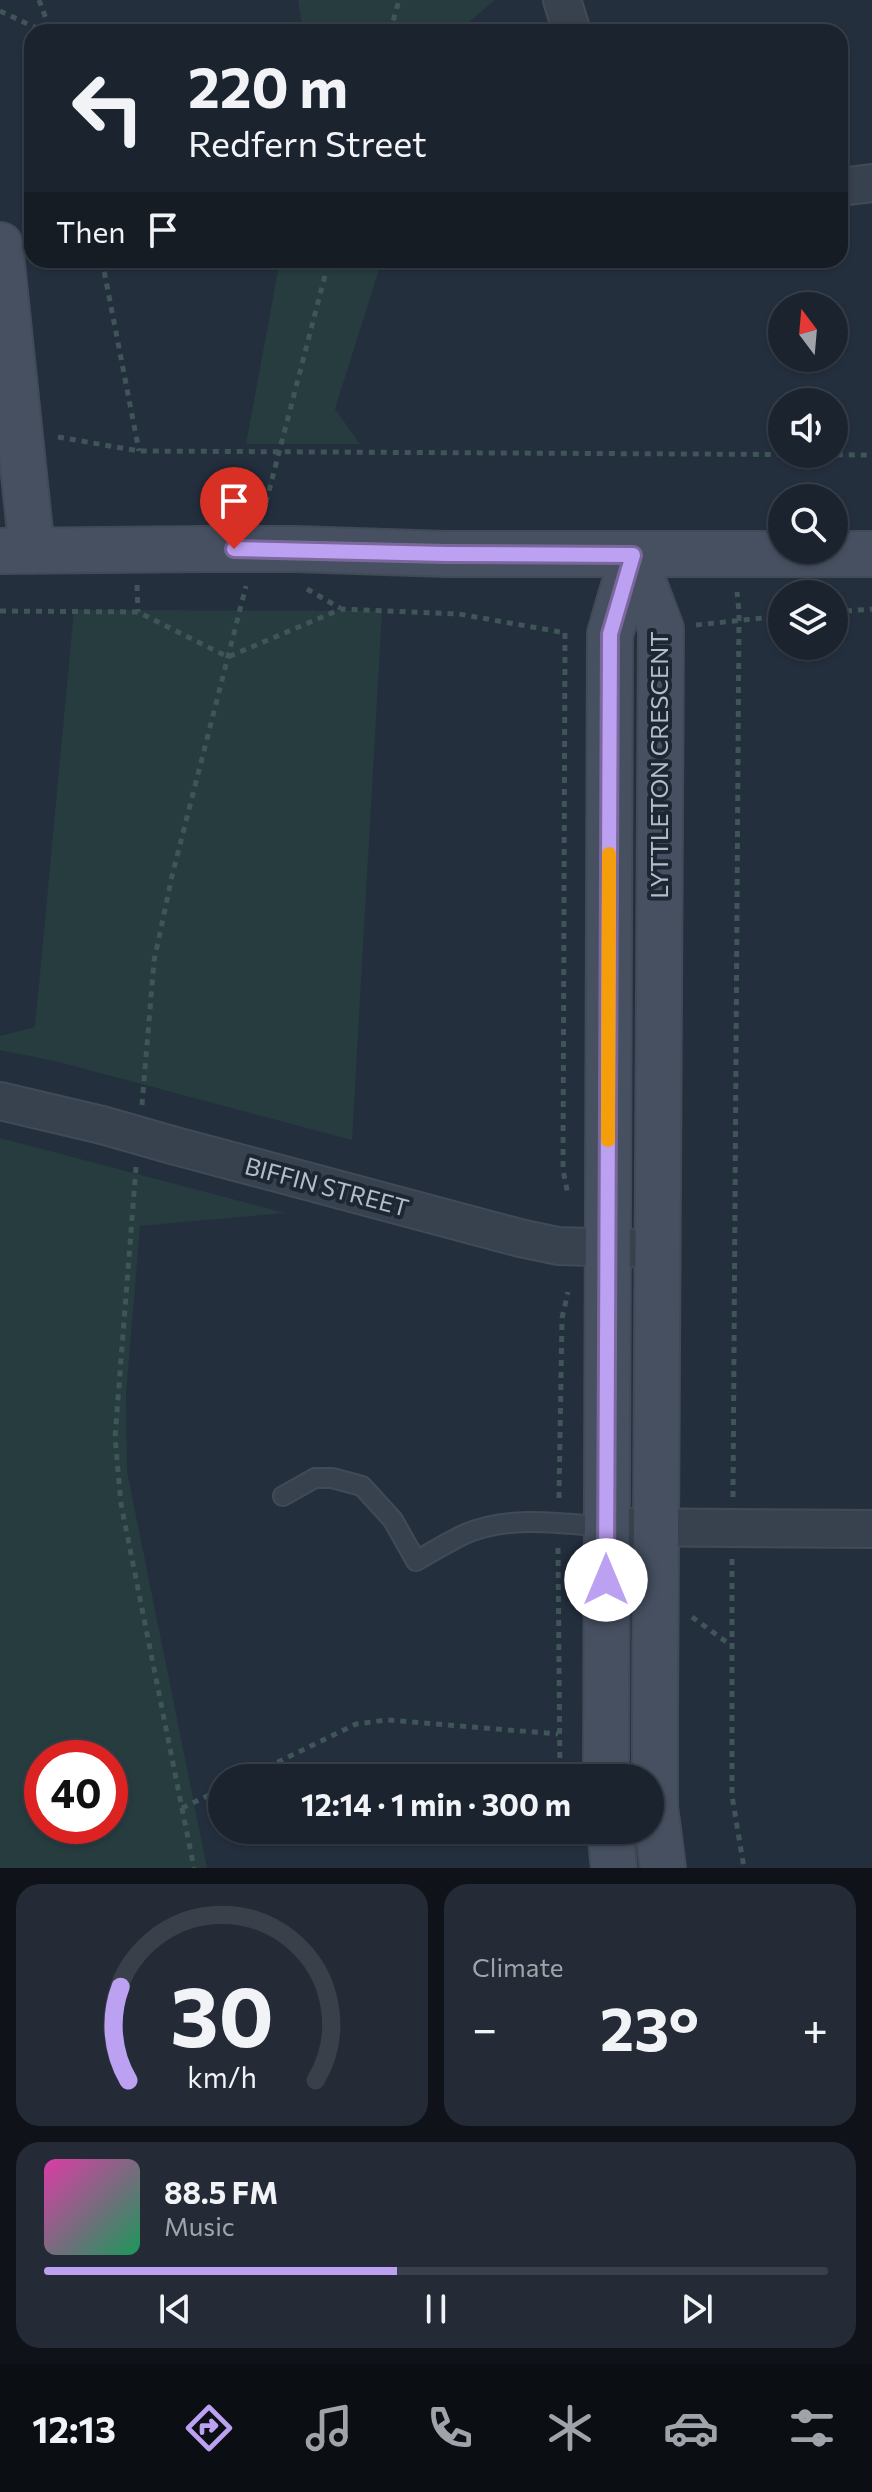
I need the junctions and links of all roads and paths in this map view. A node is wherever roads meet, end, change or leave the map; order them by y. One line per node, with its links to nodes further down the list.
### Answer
1 (39, 0): 6 (path)
2 (399, 0): 7 (path)
3 (562, 0): 8 (street)
4 (0, 11): 5 (path)
5 (28, 24)
6 (48, 24)
7 (392, 24)
8 (570, 24)
9 (872, 183): 10 (street)
10 (848, 186)
11 (0, 245): 18 (street)
12 (104, 268): 15 (path)
13 (327, 268): 16 (path)
14 (60, 437): 15 (path)
15 (139, 451): 16 (path)
16 (278, 452): 17 (path)
17 (872, 455)
18 (16, 551): 22 (street, bridge)
19 (872, 554): 21 (street)
20 (633, 555): 21 (street); 22 (street); 34 (street, LYTTLETON CRESCENT); 35 (street, LYTTLETON CRESCENT)
21 (733, 555): 28 (path)
22 (297, 567): 23 (path)
23 (341, 609): 30 (path); 34 (path)
24 (872, 609): 26 (path)
25 (0, 611): 30 (path)
26 (848, 611)
27 (768, 617): 28 (path)
28 (739, 619): 29 (path); 40 (path)
29 (682, 627)
30 (228, 657): 32 (path)
31 (0, 1101): 34 (street, BIFFIN STREET, bridge)
32 (141, 1107)
33 (137, 1164): 47 (path)
34 (590, 1247): 35 (street, BIFFIN STREET); 37 (path); 38 (street, LYTTLETON CRESCENT)
35 (658, 1249): 39 (street, LYTTLETON CRESCENT)
36 (283, 1496): 37 (lane)
37 (558, 1523): 38 (lane); 42 (path)
38 (606, 1527): 39 (street); 45 (street, LYTTLETON CRESCENT)
39 (656, 1528): 40 (street); 51 (street, LYTTLETON CRESCENT)
40 (733, 1528): 41 (street); 52 (path)
41 (872, 1529)
42 (558, 1734): 43 (path); 44 (path)
43 (274, 1764)
44 (559, 1764)
45 (606, 1764)
46 (208, 1796): 47 (path)
47 (182, 1808): 49 (path)
48 (611, 1844): 50 (street)
49 (194, 1868)
50 (614, 1868)
51 (663, 1868)
52 (744, 1868)

